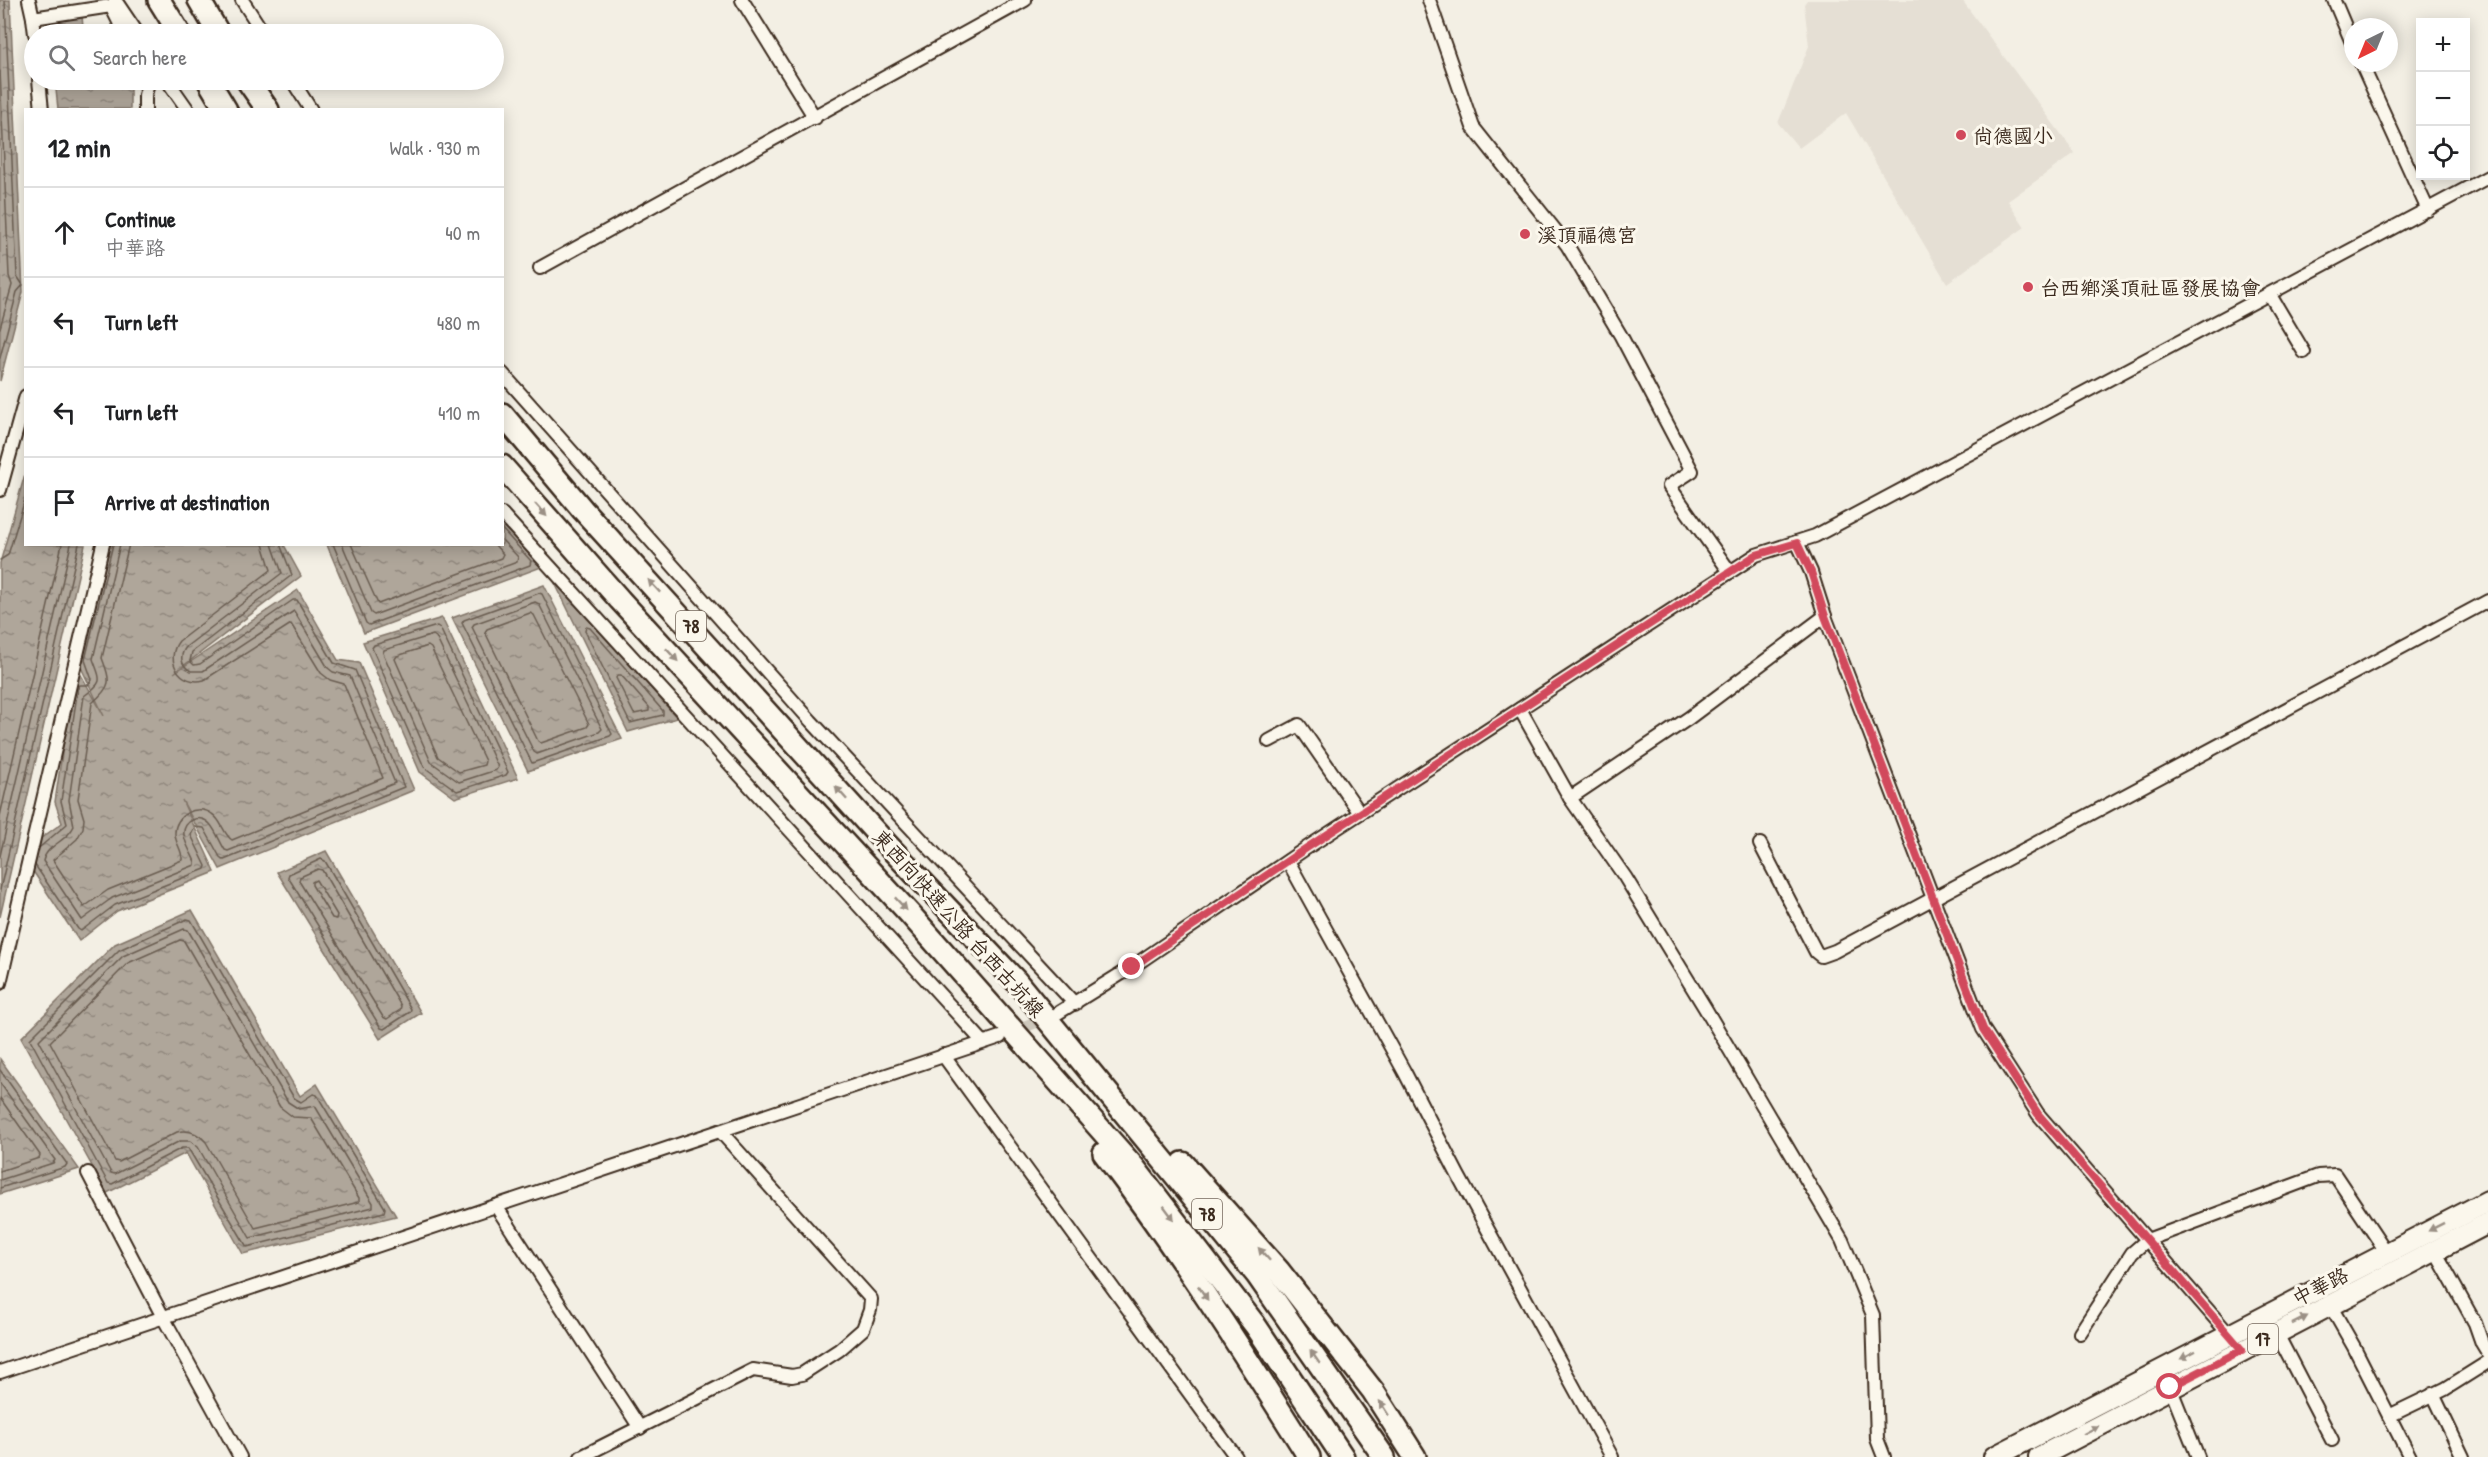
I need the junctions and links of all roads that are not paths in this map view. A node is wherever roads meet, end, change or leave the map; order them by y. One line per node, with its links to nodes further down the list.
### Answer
1 (29, 0): 10 (street)
2 (115, 0): 13 (street)
3 (159, 0): 14 (highway)
4 (199, 0): 15 (highway)
5 (242, 0): 16 (street)
6 (742, 0): 31 (street)
7 (1026, 0): 31 (street)
8 (1429, 0): 45 (street)
9 (2334, 0): 17 (street)
10 (33, 18): 11 (street); 12 (street)
11 (33, 24)
12 (120, 24)
13 (131, 24)
14 (174, 24)
15 (213, 24)
16 (258, 24)
17 (2344, 24)
18 (2365, 72): 33 (street)
19 (40, 90): 25 (street)
20 (146, 90): 26 (street)
21 (174, 90): 27 (street)
22 (214, 90): 28 (highway)
23 (254, 90): 29 (highway)
24 (298, 90): 30 (street)
25 (42, 108)
26 (145, 108)
27 (187, 108)
28 (225, 108)
29 (267, 108)
30 (310, 108)
31 (815, 118): 34 (street)
32 (2488, 177): 33 (street)
33 (2428, 210): 35 (street)
34 (540, 268)
35 (2270, 295): 36 (street); 43 (street)
36 (2304, 352)
37 (504, 376): 57 (street)
38 (24, 403): 41 (street)
39 (504, 416): 55 (highway, 東西向快速公路 台西古坑線 / 78, one-way to 39)
40 (504, 468): 58 (highway, 東西向快速公路 台西古坑線 / 78, one-way to 58)
41 (0, 490)
42 (504, 516): 61 (street)
43 (1797, 543): 45 (street); 47 (street)
44 (103, 546): 56 (street)
45 (1730, 572): 48 (street)
46 (2488, 600): 54 (street)
47 (1825, 616): 50 (street); 54 (street)
48 (1520, 709): 50 (street); 51 (street)
49 (1269, 741): 51 (street)
50 (1570, 798): 93 (street)
51 (1360, 813): 53 (street)
52 (1760, 844): 54 (street)
53 (1288, 861): 57 (street); 92 (street)
54 (1934, 898): 68 (street)
55 (1016, 981): 90 (highway, 東西向快速公路 台西古坑線 / 78, one-way to 55); 91 (highway, one-way to 55)
56 (0, 983)
57 (1075, 1004): 59 (street)
58 (994, 1009): 88 (highway, one-way to 88); 89 (highway, 東西向快速公路 台西古坑線 / 78, one-way to 89)
59 (1058, 1013)
60 (1000, 1036): 61 (street)
61 (983, 1042): 62 (street)
62 (943, 1055): 63 (street); 87 (street)
63 (720, 1131): 66 (street); 83 (street)
64 (88, 1173): 72 (street)
65 (2488, 1201): 70 (main road, 中華路 / 17, one-way to 70)
66 (496, 1206): 72 (street); 83 (street)
67 (2488, 1223): 69 (main road, 中華路 / 17)
68 (2147, 1240): 70 (street); 74 (street); 75 (street)
69 (2435, 1251): 71 (main road, 中華路 / 17); 77 (street)
70 (2387, 1252): 75 (main road, 中華路 / 17)
71 (2330, 1305): 73 (main road, 中華路 / 17, one-way to 71); 82 (street)
72 (163, 1317): 79 (street); 85 (street)
73 (2276, 1332): 76 (main road, 中華路 / 17); 84 (street)
74 (2080, 1333)
75 (2228, 1334): 76 (street); 94 (main road, 中華路 / 17, one-way to 94)
76 (2242, 1350): 80 (main road, 中華路 / 17)
77 (2488, 1353)
78 (2488, 1362): 81 (street)
79 (0, 1372)
80 (2170, 1387): 95 (main road, 中華路 / 17, one-way to 80); 96 (street)
81 (2433, 1394): 82 (street); 98 (street)
82 (2389, 1416): 97 (street)
83 (640, 1428): 86 (street)
84 (2331, 1440)
85 (240, 1457)
86 (581, 1457)
87 (1236, 1457)
88 (1310, 1457)
89 (1342, 1457)
90 (1384, 1457)
91 (1415, 1457)
92 (1612, 1457)
93 (1884, 1457)
94 (1994, 1457)
95 (2039, 1457)
96 (2198, 1457)
97 (2410, 1457)
98 (2463, 1457)

